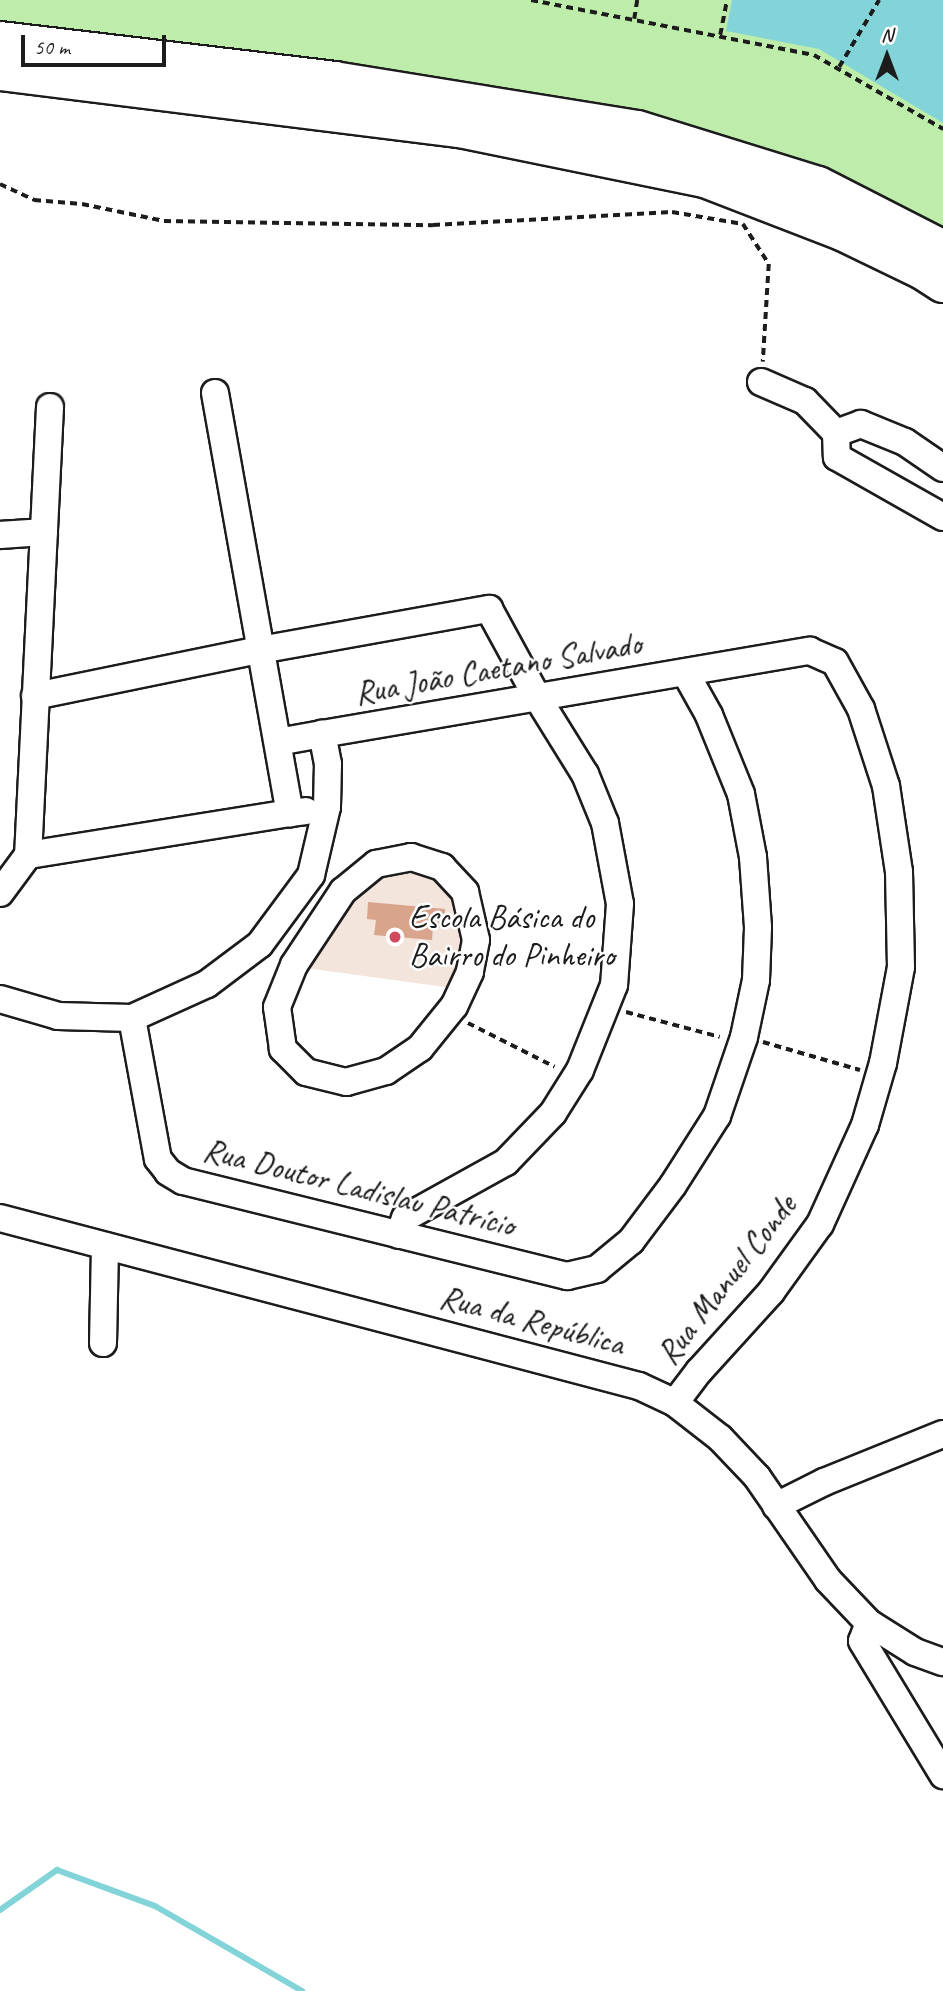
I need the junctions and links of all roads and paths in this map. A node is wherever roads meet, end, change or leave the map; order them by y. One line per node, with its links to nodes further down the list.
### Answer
1 (531, 0): 5 (path)
2 (637, 0): 6 (path)
3 (727, 0): 7 (path)
4 (879, 0): 9 (path)
5 (547, 1): 6 (path)
6 (634, 19): 7 (path)
7 (720, 35): 9 (path)
8 (0, 41): 13 (highway)
9 (839, 67): 11 (path)
10 (0, 71): 14 (highway)
11 (943, 129)
12 (0, 184): 15 (path)
13 (943, 250)
14 (943, 283)
15 (761, 382): 18 (street)
16 (215, 393): 23 (street)
17 (50, 407): 21 (street)
18 (836, 433): 19 (street); 20 (street)
19 (943, 468)
20 (943, 517)
21 (44, 532): 22 (street); 25 (street)
22 (0, 535)
23 (260, 650): 25 (street); 26 (street); 28 (street)
24 (685, 672): 26 (street, Rua João Caetano Salvado); 41 (street); 42 (street, Rua Manuel Conde)
25 (35, 696): 31 (street)
26 (537, 697): 27 (street, Rua João Caetano Salvado); 38 (street)
27 (322, 734): 28 (street, Rua João Caetano Salvado); 29 (street)
28 (278, 742): 30 (street)
29 (327, 807): 30 (street); 32 (street)
30 (290, 813): 31 (street)
31 (28, 855): 34 (street)
32 (311, 875): 33 (street); 35 (street)
33 (343, 891): 36 (street); 39 (street)
34 (0, 892)
35 (260, 944): 36 (street); 40 (street)
36 (294, 965): 39 (street)
37 (0, 999): 40 (street)
38 (605, 1006): 41 (path); 43 (street)
39 (449, 1013): 43 (path)
40 (132, 1018): 45 (street, Rua Doutor Ladislau Patrício)
41 (743, 1040): 42 (path); 45 (street, Rua Doutor Ladislau Patrício)
42 (879, 1076): 48 (street, Rua Manuel Conde)
43 (575, 1078): 45 (street)
44 (0, 1218): 46 (street, Rua da República)
45 (399, 1235)
46 (105, 1246): 47 (street); 48 (street, Rua da República)
47 (103, 1343)
48 (675, 1403): 50 (street, Rua da República)
49 (943, 1434): 50 (street)
50 (776, 1506): 51 (street, Rua da República)
51 (869, 1623): 52 (street, Rua da República); 53 (street)
52 (943, 1662)
53 (943, 1775)

